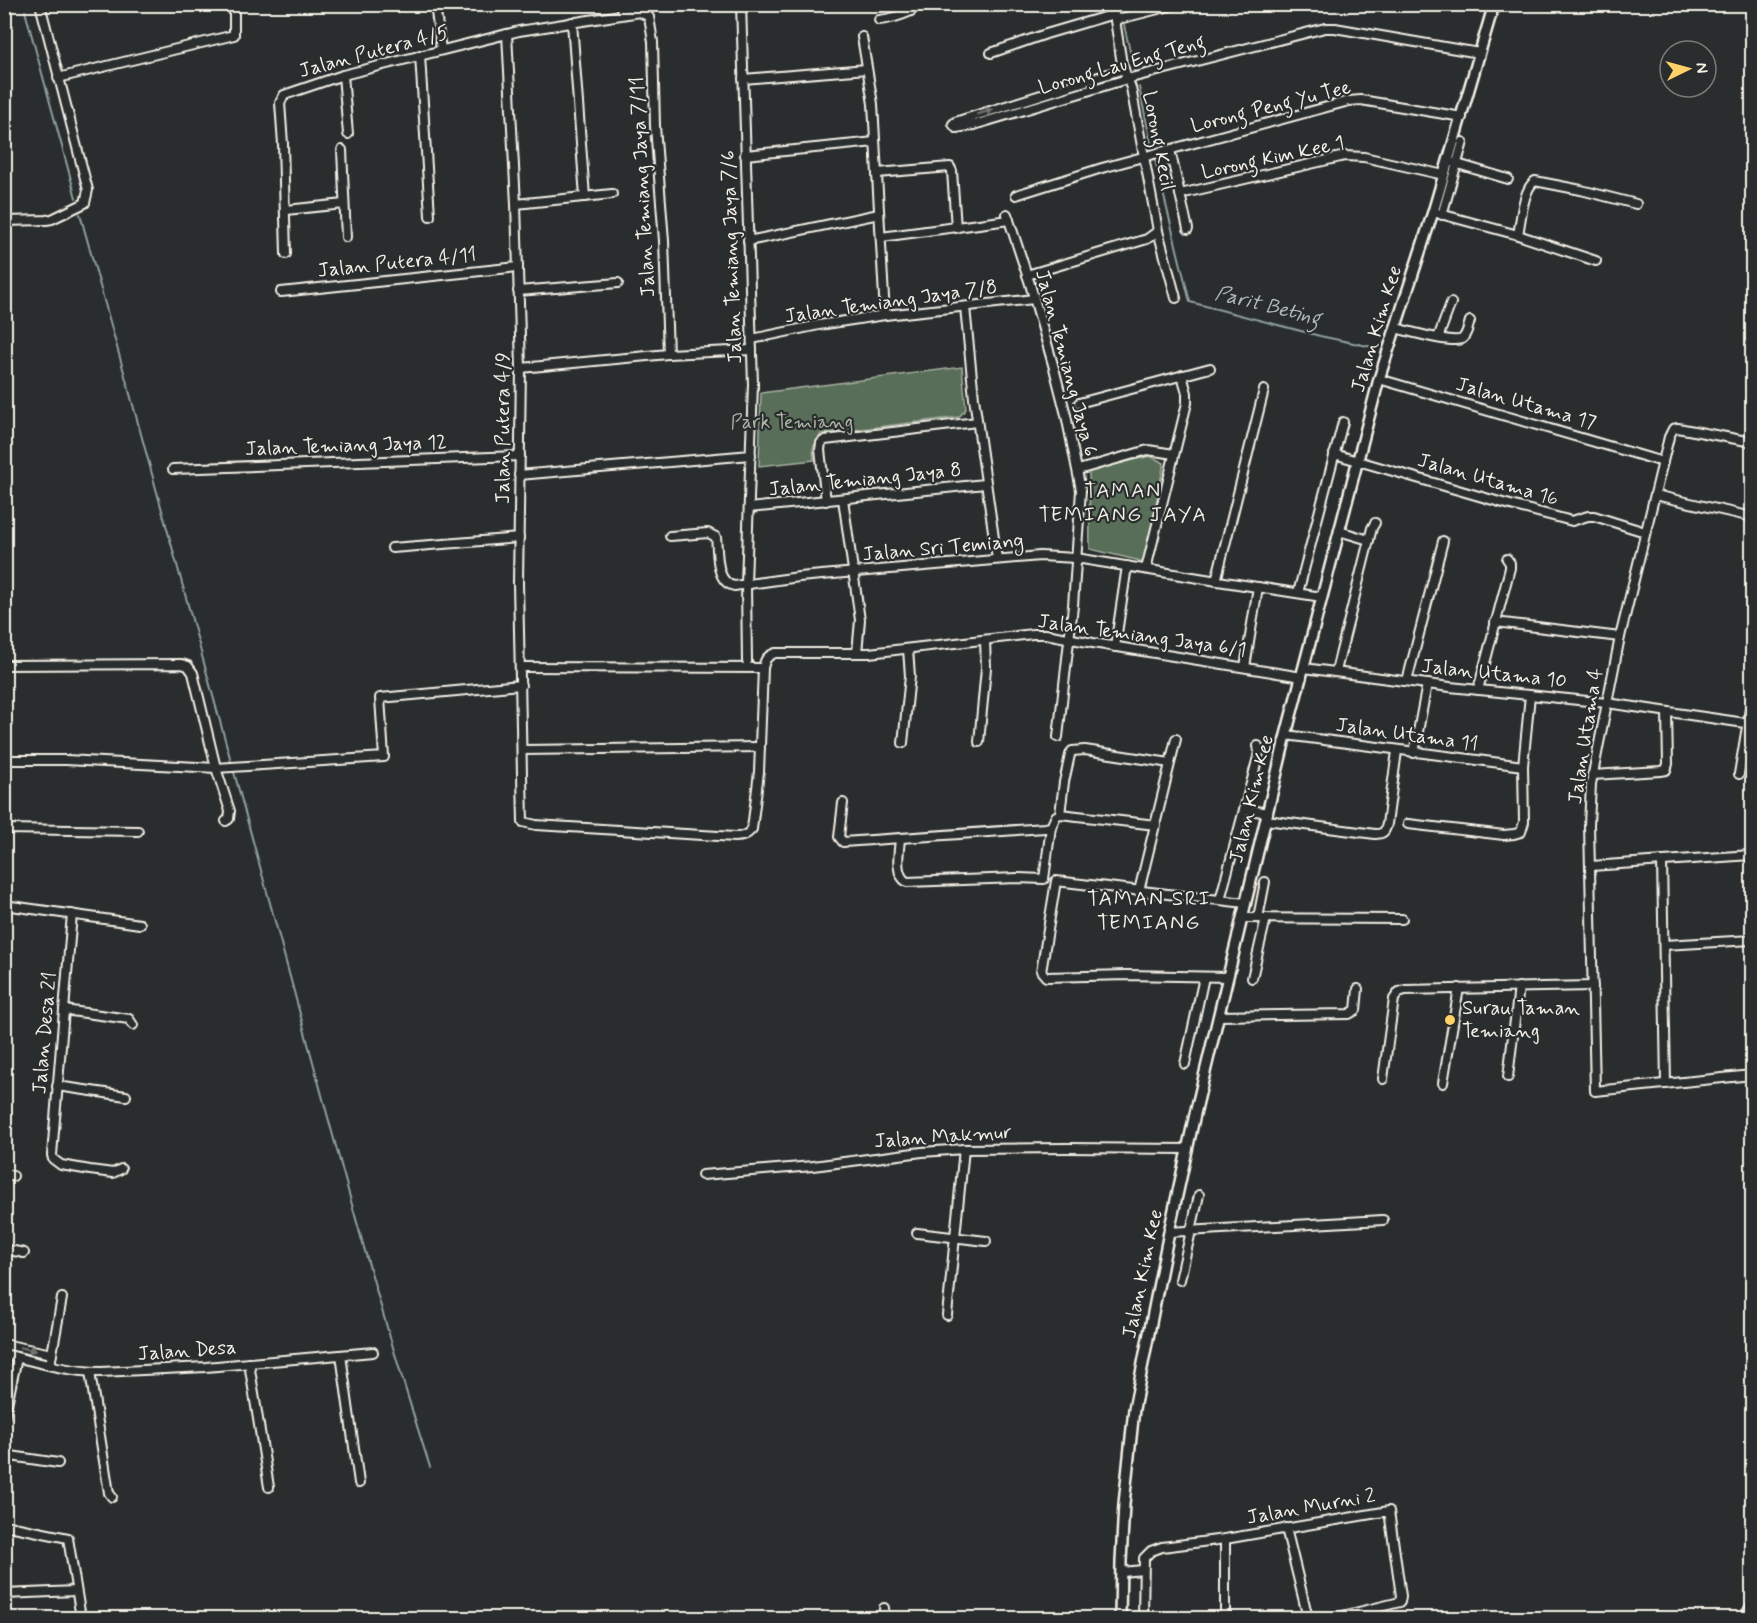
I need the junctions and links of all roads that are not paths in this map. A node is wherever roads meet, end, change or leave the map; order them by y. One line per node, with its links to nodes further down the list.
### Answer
1 (39, 4): 24 (street)
2 (234, 4): 24 (street)
3 (435, 4): 17 (street)
4 (620, 4): 10 (street)
5 (741, 4): 26 (street, Jalan Temiang Jaya 7/6)
6 (913, 4): 13 (street)
7 (1113, 4): 12 (street, Lorong Kecil)
8 (1178, 4): 12 (street)
9 (1494, 4): 19 (street, Jalan Kim Kee)
10 (623, 14): 11 (street, Jalan Putera 4/5); 14 (street, Jalan Putera 4/5)
11 (649, 17): 75 (street, Jalan Temiang Jaya 7/11)
12 (1120, 18): 18 (street); 22 (street, Lorong Kecil)
13 (879, 20)
14 (572, 22): 15 (street, Jalan Putera 4/5); 42 (street)
15 (507, 34): 17 (street, Jalan Putera 4/5); 44 (street, Jalan Putera 4/9)
16 (862, 37): 21 (street)
17 (441, 50): 20 (street, Jalan Putera 4/5)
18 (990, 53)
19 (1479, 53): 25 (street, Lorong Lau Eng Teng); 27 (street, Jalan Kim Kee)
20 (420, 56): 23 (street, Jalan Putera 4/5); 49 (street)
21 (867, 69): 26 (street); 29 (street)
22 (1124, 69): 25 (street, Lorong Kecil); 25 (street, Lorong Lau Eng Teng, one-way to 22)
23 (343, 75): 28 (street); 46 (street, Jalan Putera 4/5)
24 (58, 78): 50 (street)
25 (1134, 78): 33 (street, Lorong Kecil)
26 (743, 79): 34 (street, Jalan Temiang Jaya 7/6)
27 (1461, 117): 32 (street, Lorong Peng Yu Tee); 35 (street, Jalan Kim Kee)
28 (348, 134)
29 (875, 142): 34 (street); 36 (street)
30 (1463, 142): 35 (street)
31 (342, 150): 43 (street)
32 (1170, 150): 33 (street, Lorong Peng Yu Tee); 40 (street)
33 (1152, 154): 41 (street, Lorong Peng Yu Tee); 53 (street, Lorong Kecil)
34 (745, 155): 57 (street, Jalan Temiang Jaya 7/6)
35 (1452, 163): 37 (street, Jalan Kim Kee); 38 (street); 47 (street)
36 (877, 173): 48 (street); 51 (street)
37 (1444, 175): 40 (street, Lorong Kim Kee 1); 47 (street, Jalan Kim Kee)
38 (1508, 178)
39 (612, 194): 42 (street)
40 (1180, 194): 52 (street)
41 (1016, 195)
42 (585, 197): 44 (street)
43 (344, 204): 46 (street); 55 (street)
44 (516, 204): 60 (street, Jalan Putera 4/9)
45 (1636, 204): 54 (street)
46 (286, 210): 58 (street)
47 (1437, 213): 54 (street); 71 (street, Jalan Kim Kee)
48 (879, 214): 56 (street); 57 (street)
49 (430, 216)
50 (4, 221)
51 (956, 228): 56 (street); 61 (street, Jalan Temiang Jaya 6)
52 (1188, 229)
53 (1158, 231): 61 (street); 65 (street, Lorong Kecil)
54 (1518, 235): 59 (street)
55 (346, 237)
56 (881, 237): 69 (street)
57 (748, 241): 73 (street, Jalan Temiang Jaya 7/6)
58 (286, 254)
59 (1596, 261)
60 (518, 267): 63 (street, Jalan Putera 4/9); 64 (street, Jalan Putera 4/11)
61 (1027, 275): 66 (street, Jalan Temiang Jaya 6)
62 (618, 283): 63 (street)
63 (518, 291): 76 (street, Jalan Putera 4/9)
64 (281, 292)
65 (1176, 297)
66 (1034, 299): 68 (street, Jalan Temiang Jaya 7/8); 92 (street, Jalan Temiang Jaya 6)
67 (1451, 303): 72 (street)
68 (965, 307): 69 (street, Jalan Temiang Jaya 7/8); 82 (street)
69 (885, 315): 73 (street, Jalan Temiang Jaya 7/8)
70 (1470, 321): 72 (street)
71 (1395, 328): 72 (street); 79 (street, Jalan Kim Kee)
72 (1438, 338)
73 (752, 339): 74 (street, Jalan Temiang Jaya 7/6)
74 (752, 350): 75 (street); 87 (street, Jalan Temiang Jaya 7/6)
75 (668, 354): 76 (street)
76 (521, 368): 88 (street, Jalan Putera 4/9)
77 (1210, 368): 78 (street)
78 (1182, 375): 81 (street); 85 (street)
79 (1379, 379): 89 (street, Jalan Kim Kee); 90 (street, Jalan Utama 17)
80 (1264, 390): 114 (street)
81 (1079, 403)
82 (977, 422): 94 (street); 97 (street)
83 (1343, 423): 86 (street)
84 (1752, 442): 90 (street, Jalan Utama 4)
85 (1174, 454): 92 (street); 112 (street)
86 (1335, 454): 89 (street, Jalan Utama 16); 117 (street)
87 (751, 455): 93 (street); 98 (street, Jalan Temiang Jaya 7/6)
88 (520, 456): 91 (street, Jalan Temiang Jaya 12); 93 (street, Jalan Putera 4/9)
89 (1357, 460): 101 (street, Jalan Kim Kee); 102 (street, Jalan Utama 16)
90 (1663, 462): 95 (street, Jalan Utama 4)
91 (173, 469)
92 (1078, 470): 108 (street, Jalan Temiang Jaya 6)
93 (519, 475): 104 (street, Jalan Putera 4/9)
94 (985, 484): 96 (street, Jalan Temiang Jaya 8); 109 (street)
95 (1655, 495): 99 (street); 102 (street, Jalan Utama 4)
96 (843, 499): 97 (street, Jalan Temiang Jaya 8); 113 (street)
97 (826, 501): 98 (street, Jalan Temiang Jaya 8)
98 (749, 508): 115 (street, Jalan Temiang Jaya 7/6)
99 (1752, 517)
100 (1376, 523): 105 (street)
101 (1339, 531): 105 (street); 118 (street, Jalan Kim Kee)
102 (1645, 532): 120 (street, Jalan Utama 4)
103 (670, 536): 115 (street, Jalan Sri Temiang)
104 (519, 538): 107 (street); 129 (street, Jalan Putera 4/9)
105 (1369, 540): 131 (street)
106 (1443, 541): 133 (street)
107 (392, 548)
108 (1076, 558): 109 (street, Jalan Sri Temiang); 111 (street, Jalan Sri Temiang); 121 (street, Jalan Temiang Jaya 6)
109 (997, 559): 113 (street, Jalan Sri Temiang)
110 (1507, 559): 119 (street)
111 (1127, 566): 112 (street, Jalan Sri Temiang); 123 (street)
112 (1146, 569): 114 (street, Jalan Sri Temiang)
113 (853, 572): 115 (street, Jalan Sri Temiang); 125 (street)
114 (1216, 581): 116 (street, Jalan Sri Temiang)
115 (746, 584): 126 (street, Jalan Temiang Jaya 7/6)
116 (1258, 587): 117 (street, Jalan Sri Temiang); 130 (street)
117 (1298, 593): 118 (street, Jalan Sri Temiang)
118 (1322, 597): 132 (street, Jalan Kim Kee)
119 (1495, 622): 120 (street); 136 (street)
120 (1620, 637): 139 (street, Jalan Utama 4)
121 (1069, 639): 122 (street, Jalan Temiang Jaya 6/1); 123 (street, Jalan Temiang Jaya 6/1); 143 (street, Jalan Temiang Jaya 6)
122 (985, 640): 124 (street, Jalan Temiang Jaya 6/1); 145 (street)
123 (1115, 647): 130 (street, Jalan Temiang Jaya 6/1)
124 (908, 649): 125 (street, Jalan Temiang Jaya 6/1); 146 (street)
125 (857, 653): 127 (street, Jalan Temiang Jaya 6/1)
126 (747, 661)
127 (764, 664): 129 (street, Jalan Temiang Jaya 6/1); 148 (street)
128 (4, 665): 155 (street)
129 (520, 667): 135 (street, Jalan Putera 4/9)
130 (1245, 667): 132 (street, Jalan Temiang Jaya 6/1)
131 (1336, 671): 132 (street, Jalan Utama 10); 133 (street, Jalan Utama 10)
132 (1303, 672): 142 (street, Jalan Kim Kee)
133 (1407, 681): 134 (street, Jalan Utama 10)
134 (1427, 684): 136 (street, Jalan Utama 10); 151 (street)
135 (521, 685): 149 (street, Jalan Putera 4/9); 155 (street)
136 (1478, 690): 137 (street, Jalan Utama 10)
137 (1530, 695): 139 (street, Jalan Utama 10); 154 (street)
138 (1752, 697): 141 (street)
139 (1607, 703): 140 (street, Jalan Utama 10); 157 (street, Jalan Utama 4)
140 (1667, 712): 141 (street, Jalan Utama 10); 157 (street)
141 (1750, 723): 156 (street)
142 (1286, 735): 150 (street, Jalan Utama 11); 161 (street, Jalan Kim Kee)
143 (1058, 736)
144 (1176, 739): 153 (street)
145 (980, 742)
146 (903, 743)
147 (1258, 746): 159 (street)
148 (760, 747): 149 (street); 149 (street, Jalan Putera 4/9)
149 (522, 750)
150 (1397, 751): 151 (street, Jalan Utama 11); 161 (street)
151 (1414, 753): 154 (street, Jalan Utama 11)
152 (4, 760): 155 (street)
153 (1170, 764): 160 (street); 164 (street)
154 (1523, 766): 163 (street)
155 (216, 768): 162 (street)
156 (1739, 774)
157 (1593, 775): 171 (street, Jalan Utama 4)
158 (843, 803): 168 (street)
159 (1244, 809): 161 (street); 174 (street)
160 (1060, 814): 164 (street); 165 (street)
161 (1267, 817): 175 (street, Jalan Kim Kee)
162 (226, 821)
163 (1408, 824)
164 (1156, 825): 173 (street)
165 (1051, 827): 168 (street); 168 (street)
166 (4, 829): 167 (street)
167 (138, 831)
168 (900, 839)
169 (1751, 855): 170 (street)
170 (1662, 861): 171 (street); 183 (street)
171 (1591, 866): 187 (street, Jalan Utama 4)
172 (1265, 882): 179 (street)
173 (1139, 891): 174 (street); 184 (street)
174 (1220, 900): 175 (street)
175 (1245, 903): 178 (street, Jalan Kim Kee)
176 (4, 905): 177 (street)
177 (72, 914): 181 (street); 191 (street, Jalan Desa 21)
178 (1242, 918): 179 (street); 185 (street, Jalan Kim Kee)
179 (1262, 918): 180 (street); 186 (street)
180 (1402, 919)
181 (140, 924)
182 (1752, 940): 183 (street)
183 (1664, 945): 199 (street)
184 (1204, 977): 185 (street); 194 (street)
185 (1228, 977): 192 (street, Jalan Kim Kee)
186 (1252, 978)
187 (1593, 986): 188 (street); 199 (street, Jalan Utama 4)
188 (1519, 987): 189 (street); 196 (street)
189 (1459, 988): 197 (street); 198 (street)
190 (1358, 989): 192 (street)
191 (64, 1010): 193 (street); 200 (street, Jalan Desa 21)
192 (1219, 1016): 203 (street, Jalan Kim Kee)
193 (133, 1025)
194 (1185, 1064)
195 (1752, 1075): 199 (street)
196 (1508, 1077)
197 (1383, 1078)
198 (1443, 1083)
199 (1666, 1084)
200 (57, 1086): 201 (street); 204 (street, Jalan Desa 21)
201 (126, 1096)
202 (964, 1149): 203 (street, Jalan Makmur); 205 (street, Jalan Makmur); 211 (street)
203 (1188, 1149): 209 (street, Jalan Kim Kee)
204 (121, 1169)
205 (702, 1175)
206 (1199, 1195): 208 (street)
207 (1383, 1220): 208 (street)
208 (1192, 1231): 209 (street); 215 (street)
209 (1169, 1232): 237 (street, Jalan Kim Kee)
210 (917, 1233): 211 (street)
211 (955, 1237): 212 (street); 217 (street)
212 (986, 1241)
213 (4, 1249): 214 (street)
214 (24, 1253)
215 (1180, 1280)
216 (62, 1298): 221 (street)
217 (947, 1315)
218 (4, 1344): 221 (street, one-way to 221)
219 (373, 1352): 222 (street, Jalan Desa)
220 (4, 1354): 223 (street, Jalan Desa)
221 (52, 1354): 225 (street)
222 (341, 1355): 224 (street, Jalan Desa); 230 (street)
223 (17, 1358): 225 (street, Jalan Desa); 227 (street)
224 (249, 1363): 226 (street, Jalan Desa); 231 (street)
225 (50, 1365): 226 (street, Jalan Desa)
226 (90, 1372): 232 (street)
227 (4, 1418)
228 (4, 1455): 229 (street)
229 (58, 1463)
230 (359, 1484)
231 (269, 1487)
232 (112, 1497)
233 (4, 1525): 238 (street)
234 (1286, 1528): 235 (street, Jalan Murni 2); 247 (street); 248 (street, Jalan Murni 2)
235 (1225, 1539): 236 (street); 246 (street, Jalan Murni 2)
236 (1140, 1570): 237 (street); 245 (street)
237 (1122, 1572): 244 (street, Jalan Kim Kee)
238 (76, 1591): 239 (street); 242 (street)
239 (4, 1594)
240 (884, 1608): 243 (street)
241 (1752, 1608): 249 (highway)
242 (81, 1618)
243 (885, 1618)
244 (1120, 1618)
245 (1143, 1618)
246 (1225, 1618)
247 (1308, 1618)
248 (1334, 1618)
249 (1746, 1618)

